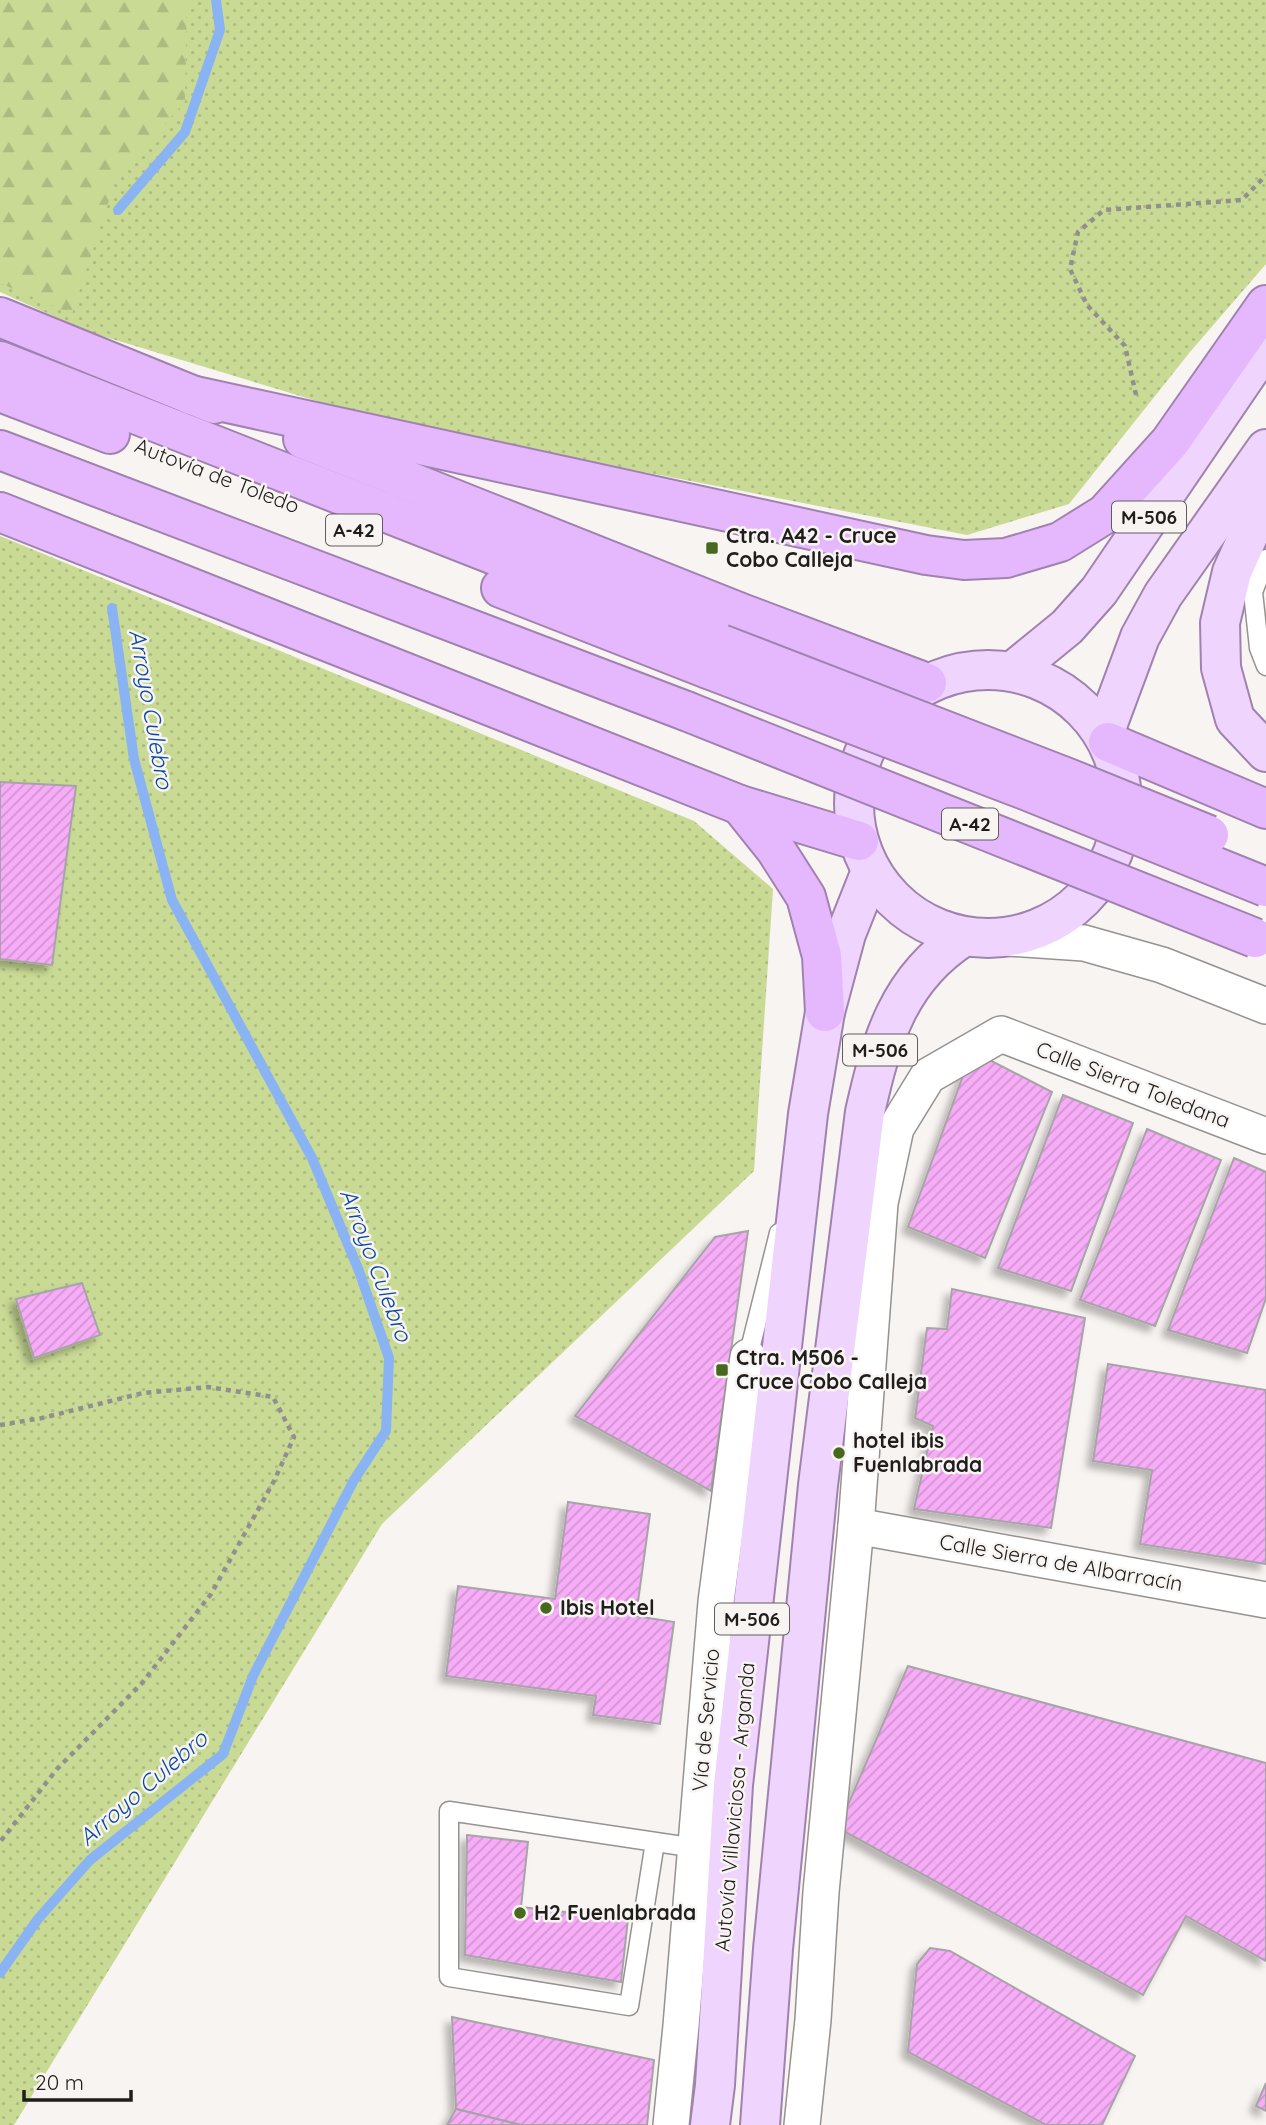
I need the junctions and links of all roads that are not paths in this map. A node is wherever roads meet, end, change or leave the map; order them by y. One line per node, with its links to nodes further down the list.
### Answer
1 (1266, 305): 6 (highway)
2 (0, 317): 6 (highway)
3 (1266, 346): 15 (main road, M-506)
4 (0, 361): 13 (highway)
5 (0, 392): 13 (highway, Autovía de Toledo / A-42)
6 (191, 395): 16 (highway)
7 (1266, 449): 17 (main road, M-506)
8 (0, 450): 26 (highway, A-42, bridge)
9 (1266, 496): 18 (main road)
10 (0, 512): 19 (highway)
11 (1266, 559): 12 (lane)
12 (1262, 649): 14 (lane)
13 (714, 657): 22 (highway, bridge); 23 (highway, A-42, bridge)
14 (1266, 666)
15 (1013, 671): 16 (main road, M-506); 17 (main road, M-506)
16 (927, 683): 21 (main road, M-506)
17 (1106, 738): 20 (highway); 25 (main road, M-506)
18 (1266, 752)
19 (740, 805): 21 (highway); 28 (highway)
20 (1266, 809)
21 (865, 856): 24 (main road, M-506); 28 (main road, M-506)
22 (1266, 859)
23 (1266, 887)
24 (963, 937): 25 (main road, M-506); 31 (main road, M-506)
25 (1008, 938): 27 (street)
26 (1260, 940)
27 (1266, 1006)
28 (825, 1012): 29 (main road, M-506)
29 (808, 1114): 32 (lane, Vía de Servicio); 38 (main road, Autovía Villaviciosa - Arganda / M-506)
30 (1266, 1136): 31 (street, Calle Sierra Toledana)
31 (867, 1197): 33 (street); 39 (main road, M-506)
32 (748, 1357): 36 (street, Vía de Servicio)
33 (856, 1526): 34 (street, Calle Sierra de Albarracín); 40 (street)
34 (1266, 1600)
35 (655, 1842): 35 (lane); 36 (lane)
36 (696, 1848): 37 (street, Vía de Servicio)
37 (671, 2125)
38 (710, 2125)
39 (760, 2125)
40 (802, 2125)

